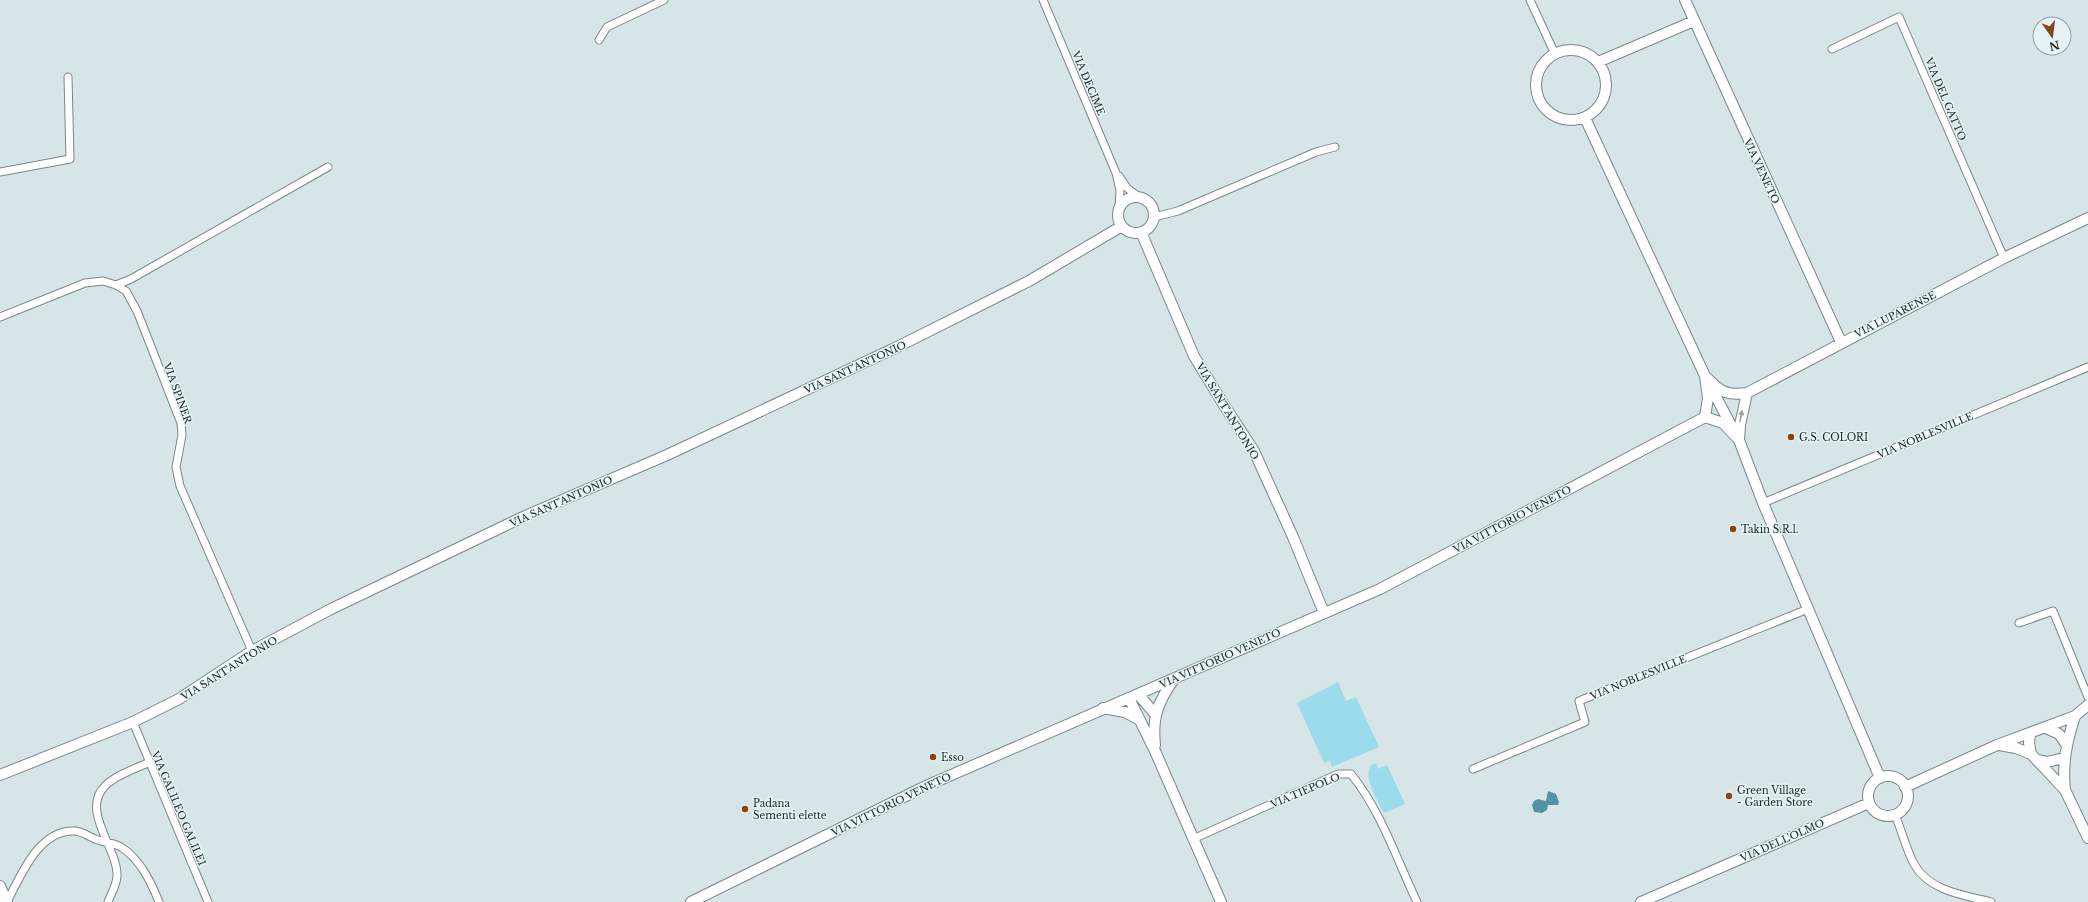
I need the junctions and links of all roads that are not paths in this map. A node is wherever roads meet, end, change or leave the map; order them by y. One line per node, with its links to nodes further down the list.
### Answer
1 (664, 0): 6 (street)
2 (1043, 0): 15 (street, VIA DECIME)
3 (1530, 0): 8 (street)
4 (1685, 0): 5 (street, VIA VENETO)
5 (1694, 21): 9 (street); 25 (street, VIA VENETO)
6 (599, 40)
7 (1832, 50): 22 (street, VIA DEL GATTO)
8 (1555, 54): 9 (street); 11 (street)
9 (1598, 62): 11 (street)
10 (68, 77): 14 (street)
11 (1585, 118): 27 (street)
12 (1335, 147): 18 (street)
13 (328, 167): 23 (street)
14 (0, 172)
15 (1116, 173): 16 (street, VIA DECIME); 17 (street, VIA DECIME)
16 (1139, 197): 17 (street); 18 (street)
17 (1119, 208): 20 (street)
18 (1154, 217): 21 (street)
19 (2088, 218): 22 (street, VIA LUPARENSE)
20 (1122, 226): 21 (street); 35 (street, VIA SANT'ANTONIO)
21 (1141, 232): 33 (street, VIA SANT'ANTONIO)
22 (2004, 258): 25 (street, VIA LUPARENSE)
23 (116, 285): 24 (street); 35 (street, VIA SPINER)
24 (0, 317)
25 (1841, 342): 28 (street, VIA LUPARENSE)
26 (2088, 367): 31 (street, VIA NOBLESVILLE)
27 (1705, 376): 28 (street, VIA LUPARENSE); 29 (street); 30 (street)
28 (1747, 393): 30 (street, one-way to 28)
29 (1705, 417): 30 (street); 33 (street, VIA VITTORIO VENETO)
30 (1739, 440): 31 (street)
31 (1762, 503): 32 (street)
32 (1808, 609): 53 (street, VIA NOBLESVILLE); 55 (street)
33 (1324, 613): 36 (street, VIA VITTORIO VENETO)
34 (2019, 623): 38 (street)
35 (252, 651): 44 (street, VIA SANT'ANTONIO)
36 (1174, 679): 37 (street, VIA VITTORIO VENETO); 41 (street)
37 (1134, 696): 40 (street, VIA VITTORIO VENETO); 41 (street); 43 (street)
38 (2088, 697)
39 (2088, 706): 42 (street)
40 (1103, 708): 43 (street); 69 (street, VIA VITTORIO VENETO)
41 (1154, 714): 49 (street)
42 (2075, 716): 45 (street); 47 (street)
43 (1138, 719): 49 (street)
44 (133, 722): 52 (street, VIA GALILEO GALILEI); 54 (street, VIA SANT'ANTONIO)
45 (2046, 728): 46 (street); 47 (street)
46 (2030, 734): 48 (street); 50 (street)
47 (2066, 744): 51 (street)
48 (1997, 745): 50 (street); 56 (street)
49 (1155, 751): 61 (street)
50 (2034, 757): 51 (street); 57 (street)
51 (2064, 758): 57 (street)
52 (148, 762): 62 (street); 68 (street, VIA GALILEO GALILEI)
53 (1473, 769)
54 (0, 775)
55 (1880, 778): 56 (street); 58 (street)
56 (1905, 787): 59 (street)
57 (2065, 790): 60 (street)
58 (1869, 803): 59 (street); 72 (street, VIA DELL'OLMO)
59 (1895, 815): 73 (street)
60 (2088, 838)
61 (1193, 839): 70 (street); 71 (street, VIA TIEPOLO)
62 (108, 842): 65 (street); 66 (street); 67 (street)
63 (0, 886): 65 (street)
64 (0, 901): 65 (street)
65 (7, 902)
66 (108, 902)
67 (159, 902)
68 (208, 902)
69 (691, 902)
70 (1221, 902)
71 (1417, 902)
72 (1641, 902)
73 (1991, 902)

